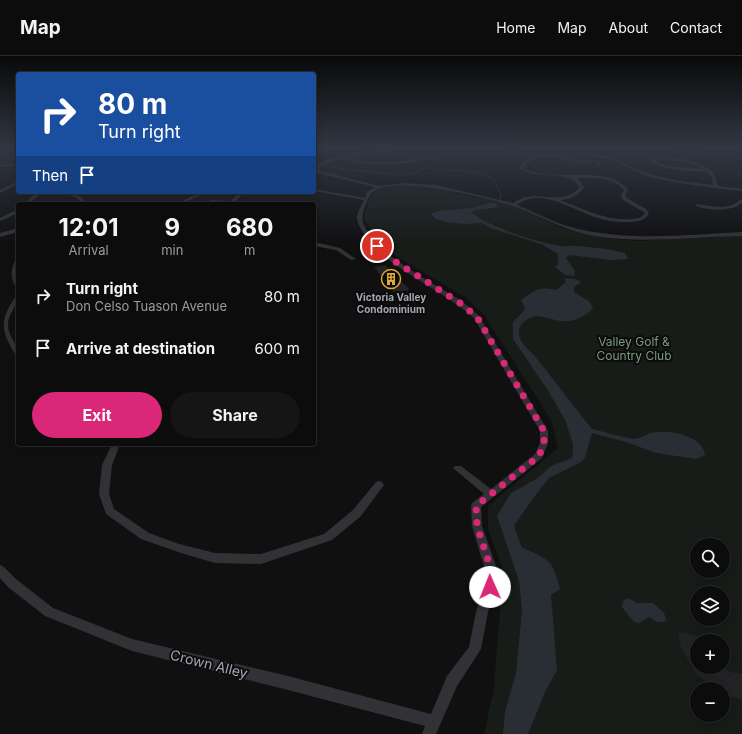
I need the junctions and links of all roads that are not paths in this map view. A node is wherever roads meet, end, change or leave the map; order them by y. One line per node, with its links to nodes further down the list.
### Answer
1 (356, 181): 7 (street)
2 (577, 181): 17 (street)
3 (610, 181): 17 (street)
4 (676, 181): 8 (street)
5 (715, 181): 8 (street)
6 (16, 183): 12 (street)
7 (379, 186): 18 (street); 26 (street)
8 (716, 187): 11 (street)
9 (16, 190): 12 (street)
10 (316, 190): 18 (street)
11 (742, 190)
12 (0, 192)
13 (38, 194): 21 (street)
14 (69, 194): 22 (street)
15 (201, 194): 23 (street)
16 (240, 194): 24 (street)
17 (550, 198): 26 (street)
18 (365, 199): 42 (street)
19 (742, 200): 27 (street)
20 (211, 201): 25 (street)
21 (27, 202)
22 (83, 202)
23 (183, 202)
24 (232, 202)
25 (232, 202)
26 (514, 205): 32 (street)
27 (697, 205)
28 (16, 212): 29 (street)
29 (0, 220)
30 (16, 230): 31 (street)
31 (2, 234)
32 (742, 234)
33 (316, 244): 34 (street)
34 (353, 259)
35 (16, 265): 36 (street)
36 (16, 281)
37 (16, 299): 38 (street)
38 (16, 349)
39 (115, 446): 41 (street)
40 (458, 468): 42 (street)
41 (379, 485)
42 (490, 494): 44 (street)
43 (0, 570): 44 (street, Crown Alley)
44 (432, 728)

